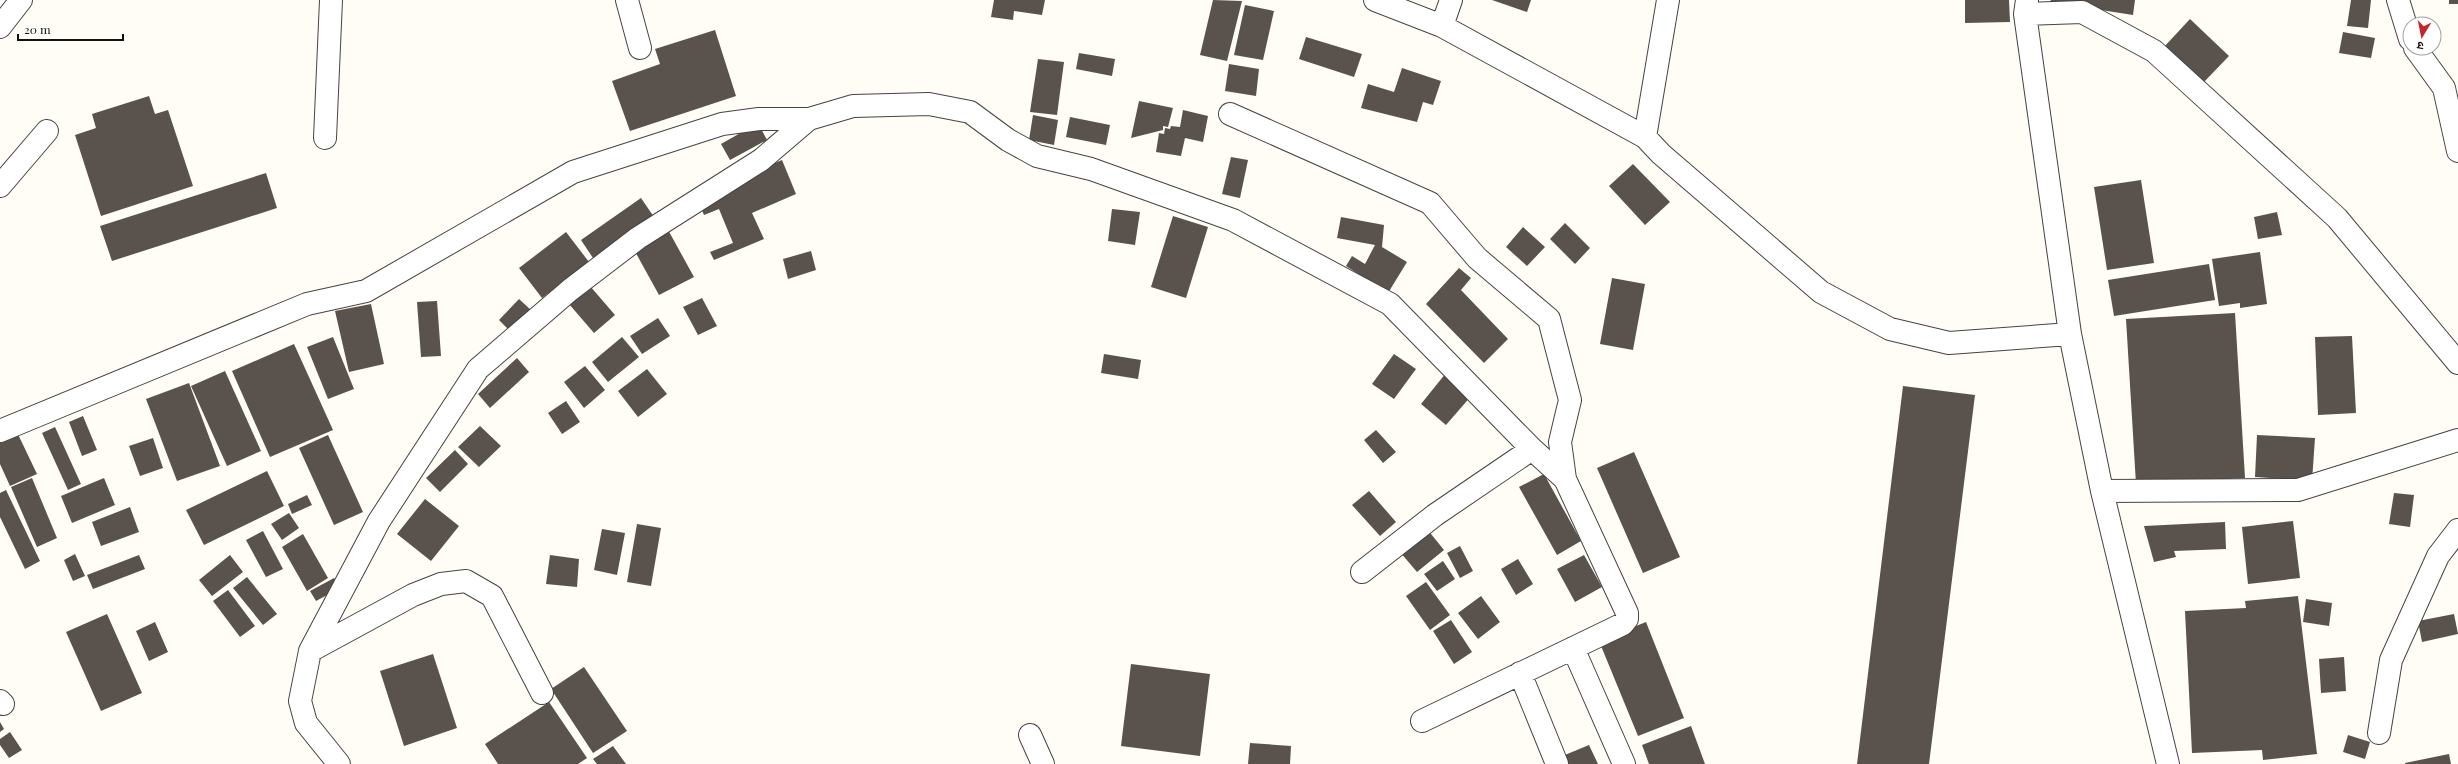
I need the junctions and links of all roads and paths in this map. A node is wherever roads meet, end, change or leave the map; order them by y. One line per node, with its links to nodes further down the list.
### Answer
1 (21, 0): 11 (street)
2 (332, 0): 18 (street)
3 (627, 0): 12 (street)
4 (1375, 0): 10 (street)
5 (1451, 0): 10 (street)
6 (1668, 0): 17 (street)
7 (2398, 0): 9 (street)
8 (2026, 7): 21 (street); 22 (street)
9 (2403, 16)
10 (1442, 26): 17 (street)
11 (0, 27)
12 (640, 48)
13 (2421, 56): 19 (street)
14 (1230, 114): 26 (street)
15 (809, 119): 23 (street); 25 (street); 31 (street)
16 (47, 131): 20 (street)
17 (1645, 137): 21 (street)
18 (325, 138)
19 (2458, 151)
20 (0, 186)
21 (2070, 334): 27 (street)
22 (2458, 363)
23 (0, 431)
24 (2458, 440): 27 (street)
25 (1532, 449): 26 (street); 29 (street)
26 (1565, 479): 30 (street)
27 (2102, 491): 41 (street)
28 (2458, 530): 35 (street)
29 (1362, 572)
30 (1573, 648): 32 (street); 40 (street)
31 (310, 652): 33 (street); 37 (street)
32 (1520, 673): 34 (street); 39 (street)
33 (542, 693)
34 (1422, 721)
35 (2379, 733)
36 (1030, 735): 38 (street)
37 (339, 764)
38 (1043, 764)
39 (1557, 764)
40 (1624, 764)
41 (2168, 764)

